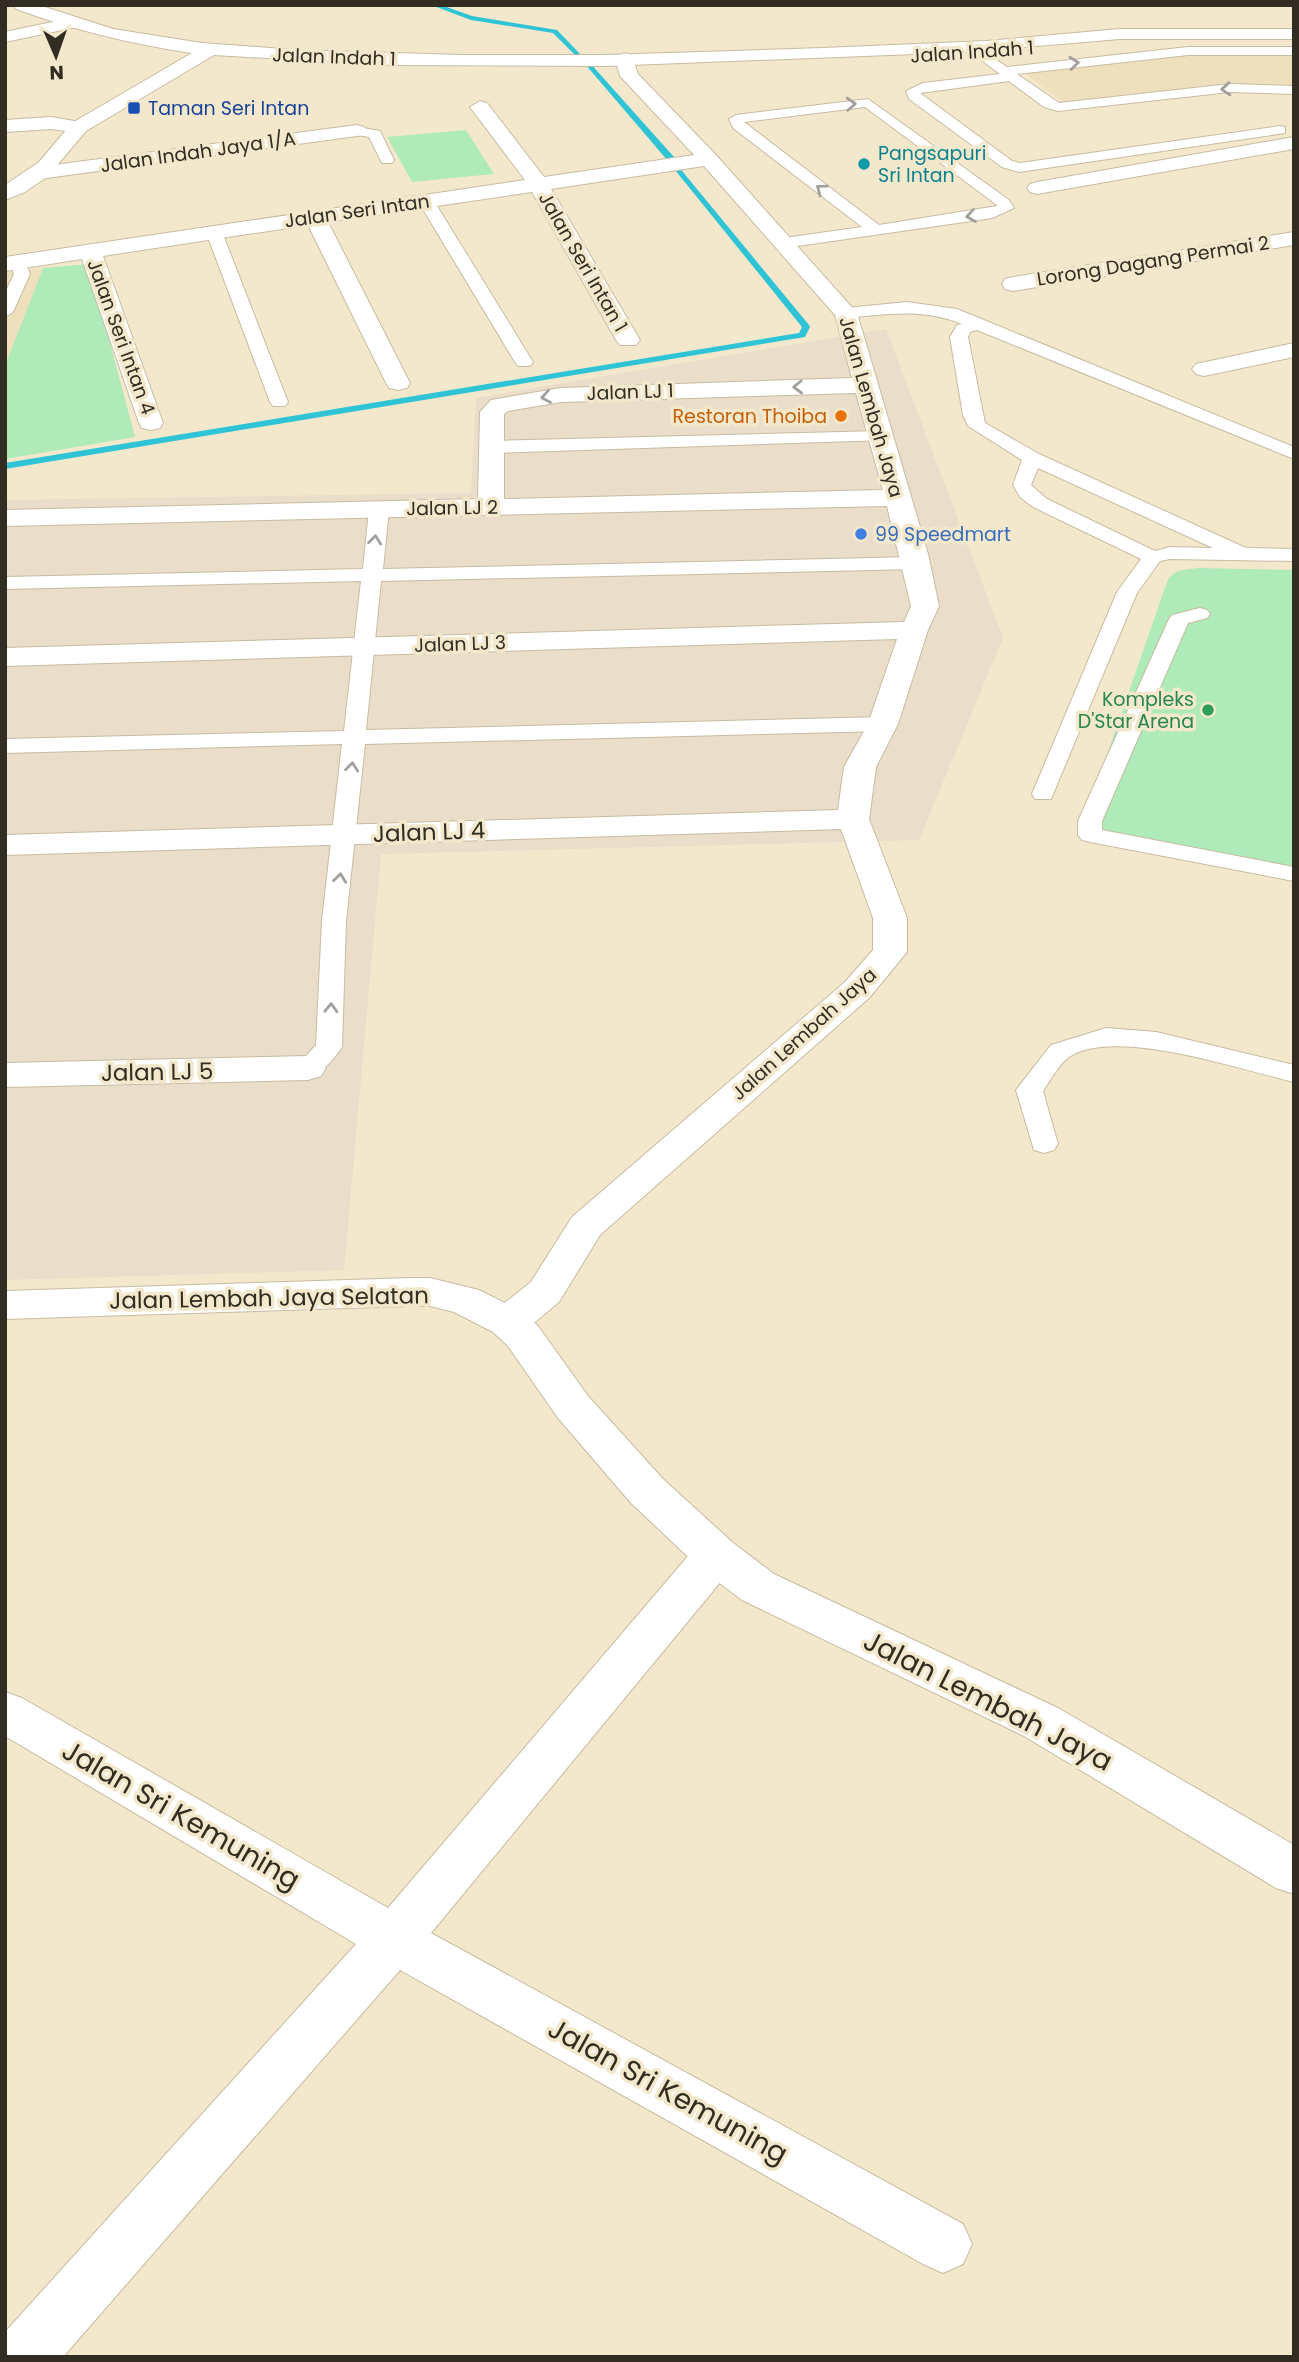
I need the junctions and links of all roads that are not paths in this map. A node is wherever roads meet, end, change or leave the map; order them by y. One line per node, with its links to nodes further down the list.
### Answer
1 (22, 5): 2 (street, Jalan Indah 1)
2 (71, 23): 4 (street); 7 (street, Jalan Indah 1)
3 (1294, 34): 11 (street, Jalan Indah 1)
4 (5, 37)
5 (1294, 40): 6 (street, Jalan Indah 1)
6 (1247, 45): 8 (lane); 9 (street, Jalan Indah 1); 12 (lane, one-way to 6)
7 (210, 50): 10 (street, Jalan Indah 1); 16 (street)
8 (1294, 51)
9 (982, 54): 11 (street, Jalan Indah 1); 12 (lane)
10 (624, 59): 11 (street, Jalan Indah 1); 19 (street, Jalan Lembah Jaya)
11 (651, 59)
12 (1009, 74): 13 (lane, one-way to 12); 18 (lane)
13 (1294, 90)
14 (480, 107): 22 (street, Jalan Seri Intan 1)
15 (5, 125): 16 (street)
16 (79, 127): 21 (street)
17 (357, 131): 20 (lane); 21 (street, Jalan Indah Jaya 1/A)
18 (1287, 137): 23 (street)
19 (709, 159): 22 (street, Jalan Seri Intan); 30 (street, Jalan Lembah Jaya)
20 (387, 160)
21 (23, 180): 24 (street)
22 (538, 184): 25 (street, Jalan Seri Intan); 37 (street, Jalan Seri Intan 1)
23 (1037, 188)
24 (5, 194)
25 (426, 201): 26 (street, Jalan Seri Intan); 39 (lane)
26 (315, 217): 28 (street, Jalan Seri Intan); 41 (street)
27 (876, 230): 27 (lane, one-way to 27); 30 (lane)
28 (214, 232): 31 (street, Jalan Seri Intan); 43 (lane)
29 (1294, 238): 33 (street, Lorong Dagang Permai 2)
30 (784, 243): 35 (street, Jalan Lembah Jaya)
31 (90, 251): 32 (street, Jalan Seri Intan); 44 (street, Jalan Seri Intan 4)
32 (11, 263): 34 (lane)
33 (1013, 284)
34 (5, 312)
35 (846, 313): 36 (lane); 42 (street, Jalan Lembah Jaya)
36 (978, 324): 47 (lane); 48 (lane)
37 (628, 340)
38 (1294, 350): 40 (street)
39 (524, 362)
40 (1204, 369)
41 (398, 383)
42 (866, 385): 45 (street, Jalan Lembah Jaya); 46 (street, Jalan LJ 1, one-way to 46)
43 (279, 402)
44 (152, 423)
45 (881, 436): 46 (lane); 49 (street, Jalan Lembah Jaya)
46 (492, 447): 50 (street, Jalan LJ 1)
47 (1294, 454)
48 (1032, 458): 53 (lane); 55 (lane)
49 (898, 498): 50 (street, Jalan LJ 2); 56 (street, Jalan Lembah Jaya)
50 (491, 507): 51 (street, Jalan LJ 2)
51 (379, 510): 52 (street, Jalan LJ 2); 57 (lane, one-way to 51)
52 (5, 518)
53 (1245, 555): 54 (lane); 55 (lane)
54 (1294, 555)
55 (1153, 557): 66 (lane)
56 (916, 563): 57 (lane); 60 (street, Jalan Lembah Jaya)
57 (372, 575): 58 (lane); 61 (lane)
58 (5, 583)
59 (1200, 614): 70 (lane)
60 (914, 630): 61 (street, Jalan LJ 3); 63 (street, Jalan Lembah Jaya)
61 (365, 646): 62 (street, Jalan LJ 3); 64 (lane)
62 (5, 657)
63 (883, 724): 64 (lane); 67 (street, Jalan Lembah Jaya)
64 (356, 738): 65 (lane); 68 (lane, one-way to 64)
65 (5, 746)
66 (1043, 794)
67 (853, 819): 68 (street, Jalan LJ 4); 76 (street, Jalan Lembah Jaya)
68 (345, 835): 69 (street, Jalan LJ 4); 71 (lane, one-way to 68)
69 (5, 845)
70 (1294, 874)
71 (308, 1068): 73 (street, Jalan LJ 5)
72 (1294, 1073): 74 (lane)
73 (5, 1075)
74 (1044, 1144)
75 (5, 1305): 76 (street, Jalan Lembah Jaya Selatan)
76 (509, 1322): 77 (street, Jalan Lembah Jaya Selatan)
77 (716, 1555): 79 (street, Jalan Lembah Jaya); 80 (street)
78 (5, 1712): 80 (street, Jalan Sri Kemuning)
79 (1294, 1872)
80 (394, 1940): 81 (street, Jalan Sri Kemuning); 82 (street)
81 (943, 2244)
82 (23, 2357)

